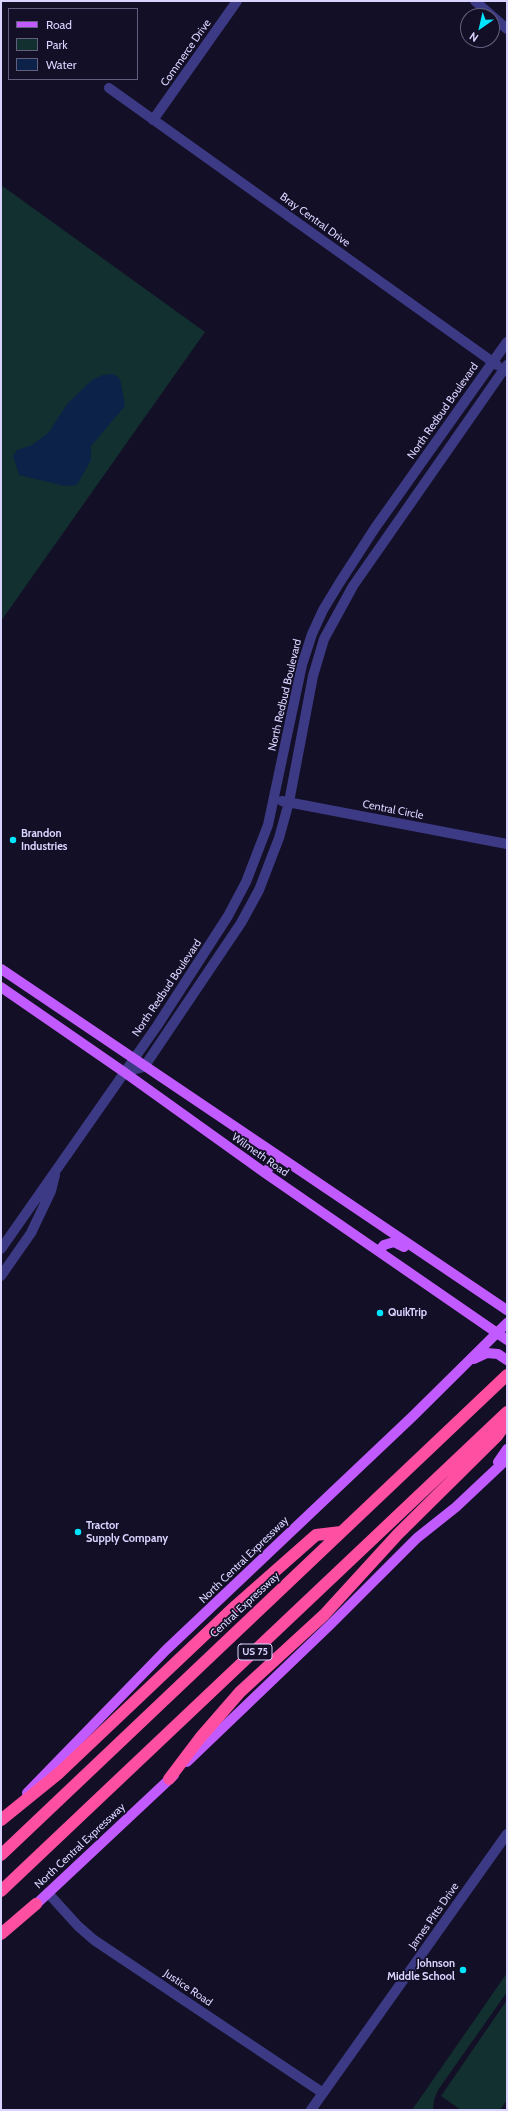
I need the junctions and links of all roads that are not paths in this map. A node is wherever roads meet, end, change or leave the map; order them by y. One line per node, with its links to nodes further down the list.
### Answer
1 (237, 1): 5 (street, Commerce Drive)
2 (475, 1): 3 (street)
3 (507, 29)
4 (109, 88): 5 (street, Bray Central Drive)
5 (153, 120): 7 (street, Bray Central Drive)
6 (507, 342): 7 (street, North Redbud Boulevard)
7 (492, 362): 8 (street, Bray Central Drive); 9 (street, North Redbud Boulevard)
8 (506, 369): 10 (street, North Redbud Boulevard)
9 (407, 482): 10 (street); 11 (street, North Redbud Boulevard)
10 (418, 490): 12 (street, North Redbud Boulevard)
11 (316, 626): 12 (street); 13 (street, North Redbud Boulevard)
12 (328, 631): 14 (street, North Redbud Boulevard)
13 (274, 800): 14 (street, Central Circle); 18 (street, North Redbud Boulevard)
14 (289, 802): 15 (street, Central Circle); 19 (street, North Redbud Boulevard)
15 (507, 844)
16 (1, 970): 18 (main road, Wilmeth Road)
17 (1, 987): 20 (main road, Wilmeth Road)
18 (133, 1060): 19 (main road, Wilmeth Road); 20 (street, North Redbud Boulevard)
19 (144, 1067): 20 (street); 21 (main road, Wilmeth Road)
20 (124, 1072): 22 (street, North Redbud Boulevard); 23 (main road, Wilmeth Road)
21 (277, 1157): 23 (main road); 27 (main road, Wilmeth Road)
22 (58, 1168): 24 (street, North Redbud Boulevard); 26 (street, North Redbud Boulevard)
23 (265, 1173): 25 (main road, Wilmeth Road)
24 (1, 1249)
25 (379, 1251): 27 (main road); 30 (main road, Wilmeth Road)
26 (1, 1276)
27 (469, 1286): 28 (main road, Wilmeth Road)
28 (507, 1310)
29 (507, 1323): 30 (main road, North Central Expressway)
30 (497, 1332): 31 (main road, Wilmeth Road); 33 (main road, North Central Expressway)
31 (507, 1340)
32 (507, 1360): 33 (main road)
33 (470, 1361): 42 (main road, North Central Expressway)
34 (507, 1375): 40 (highway, Central Expressway / US 75)
35 (507, 1412): 45 (highway, US 75)
36 (507, 1422): 41 (highway)
37 (507, 1449): 39 (main road)
38 (507, 1459): 39 (main road, North Central Expressway)
39 (485, 1480): 41 (main road, North Central Expressway)
40 (341, 1532): 42 (highway); 44 (highway, Central Expressway / US 75)
41 (169, 1779): 46 (main road, North Central Expressway)
42 (1, 1819)
43 (507, 1834): 50 (street, James Pitts Drive)
44 (1, 1854)
45 (1, 1891)
46 (48, 1893): 47 (main road, North Central Expressway); 50 (street, Justice Road)
47 (36, 1904): 48 (highway); 49 (main road, North Central Expressway)
48 (1, 1934)
49 (1, 1938)
50 (323, 2093): 51 (street, James Pitts Drive)
51 (311, 2110)

